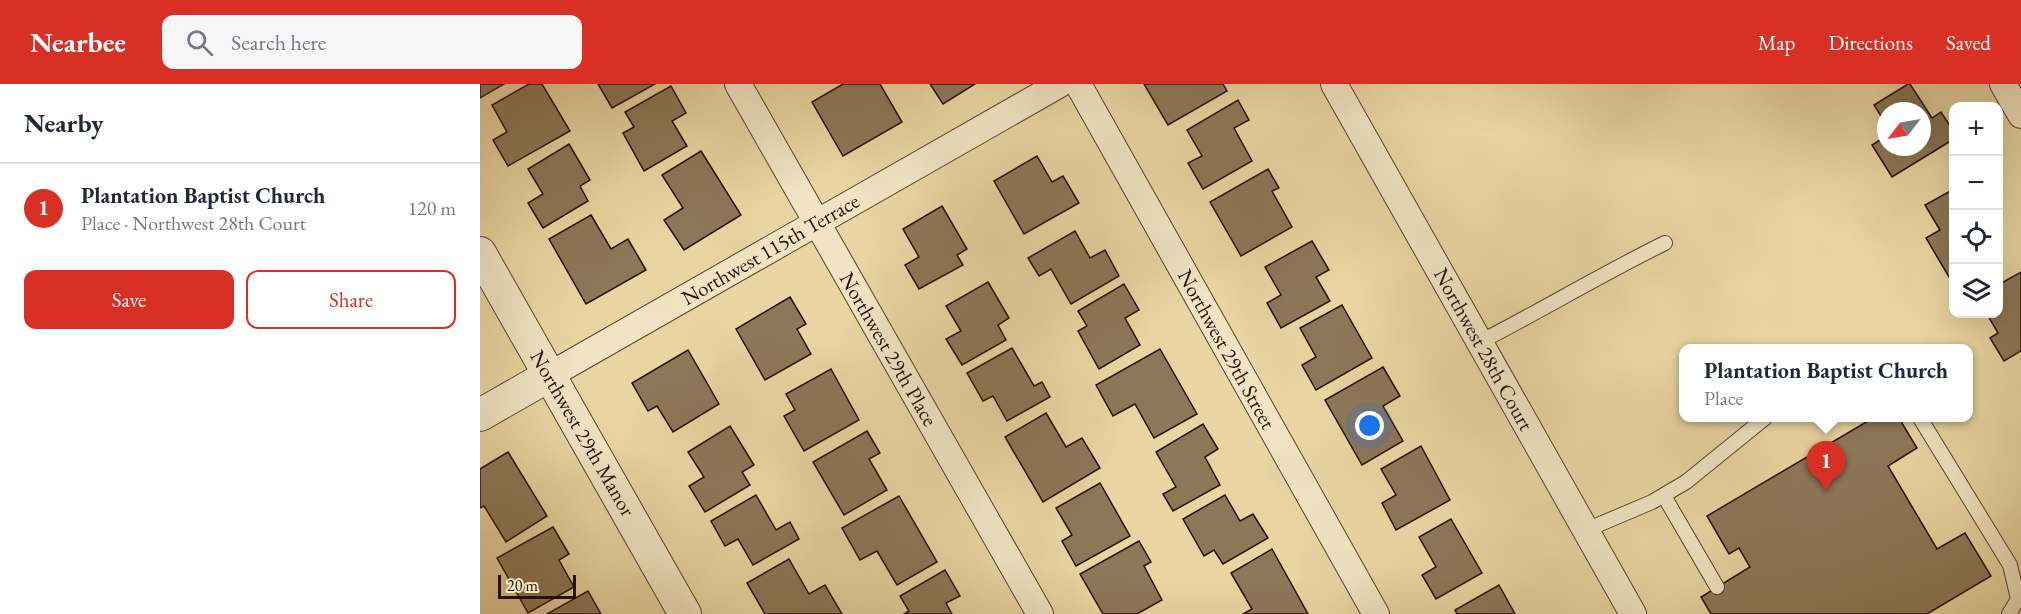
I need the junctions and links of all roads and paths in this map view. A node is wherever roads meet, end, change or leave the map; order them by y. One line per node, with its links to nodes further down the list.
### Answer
1 (738, 84): 7 (street, Northwest 29th Place)
2 (1060, 84): 7 (street, Northwest 115th Terrace)
3 (1078, 84): 20 (street, Northwest 29th Street)
4 (1334, 84): 10 (street, Northwest 28th Court)
5 (2003, 84): 6 (street)
6 (2021, 115)
7 (816, 223): 11 (street, Northwest 115th Terrace); 19 (street, Northwest 29th Place)
8 (1665, 243): 10 (lane)
9 (480, 253): 11 (street, Northwest 29th Manor)
10 (1480, 342): 16 (street, Northwest 28th Court)
11 (550, 375): 12 (street, Northwest 115th Terrace); 18 (street, Northwest 29th Manor)
12 (480, 416)
13 (1759, 422): 15 (lane)
14 (1923, 422): 22 (lane)
15 (1664, 496): 16 (lane); 17 (lane)
16 (1586, 530): 21 (street, Northwest 28th Court)
17 (1717, 587)
18 (685, 614)
19 (1040, 614)
20 (1376, 614)
21 (1633, 614)
22 (2009, 614)

